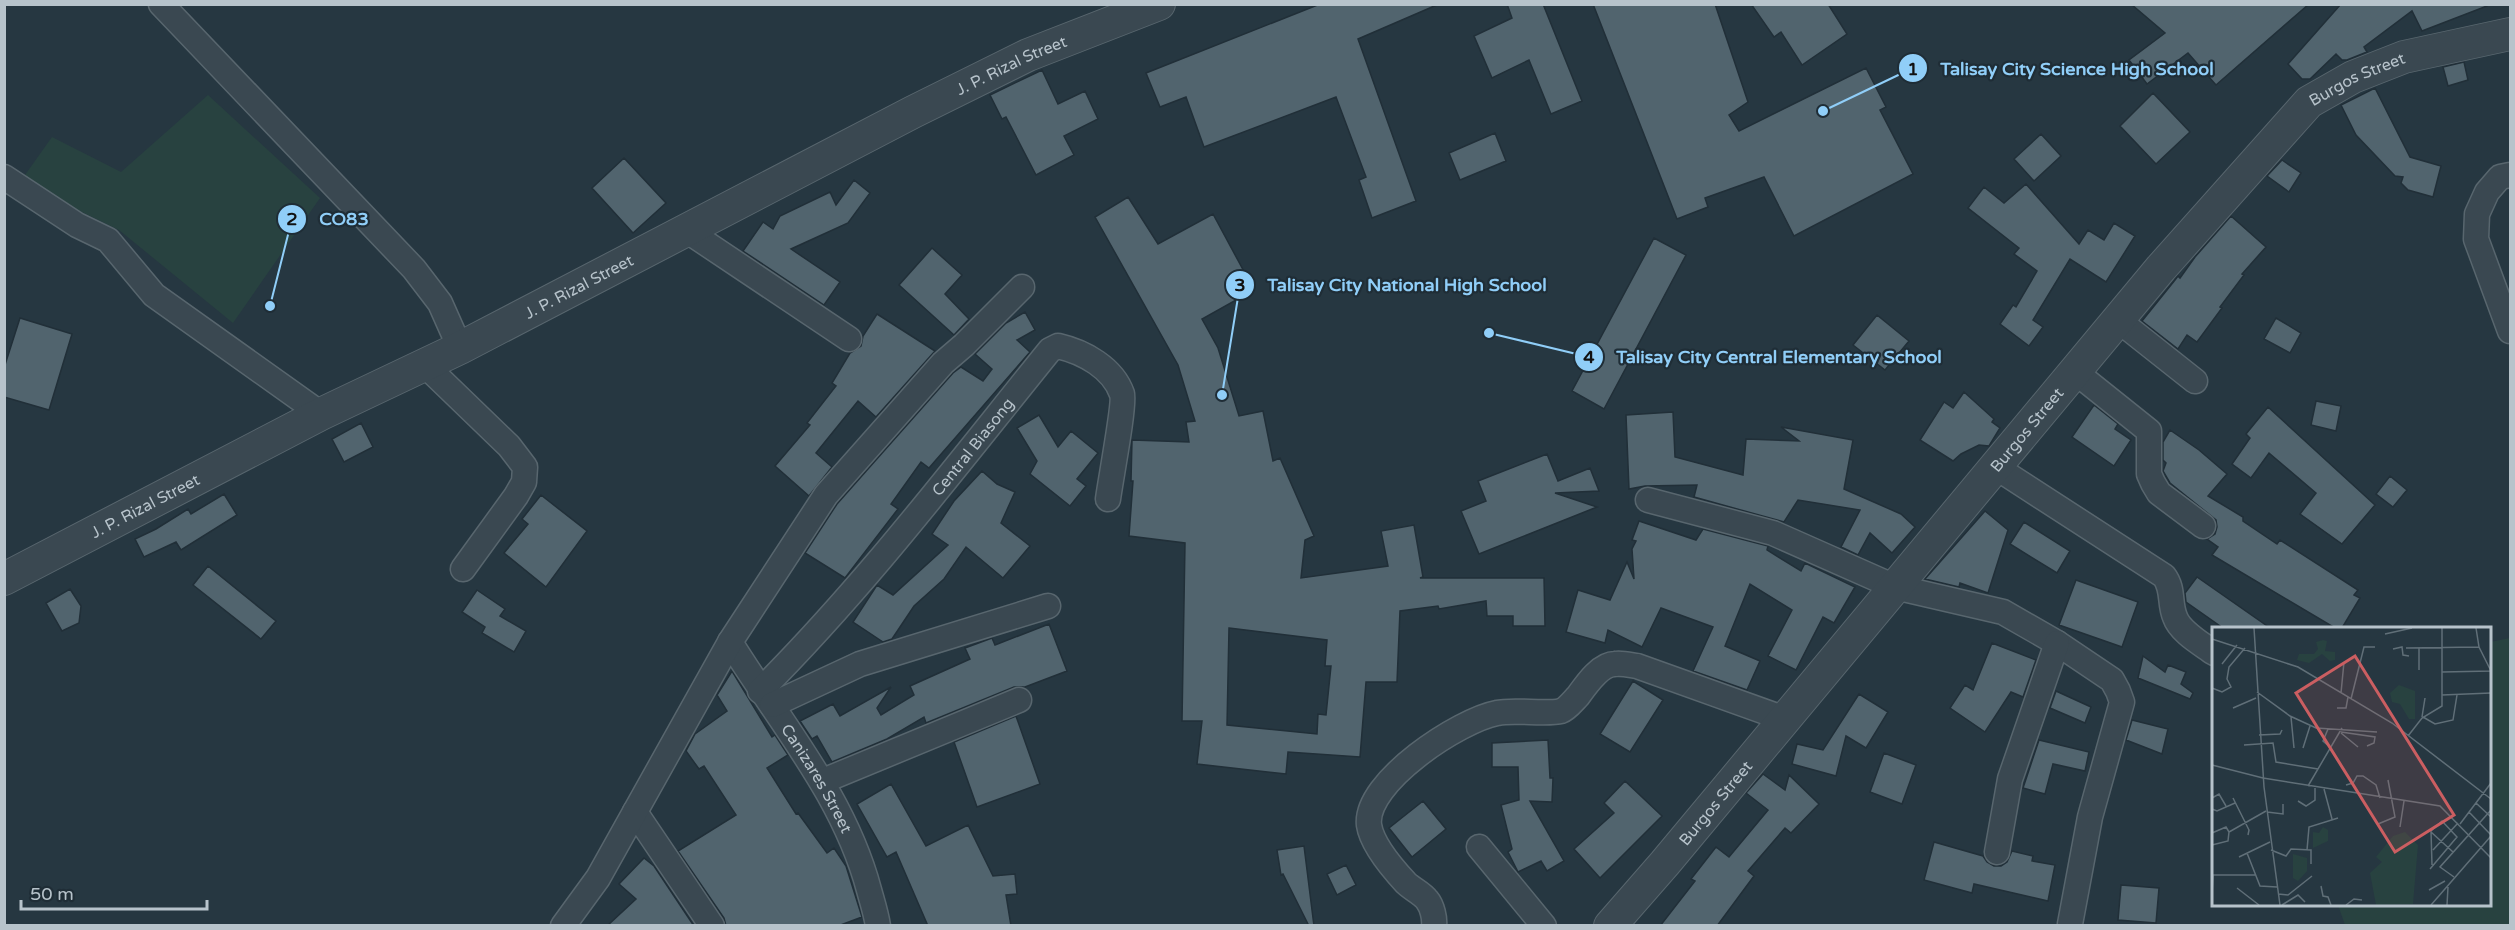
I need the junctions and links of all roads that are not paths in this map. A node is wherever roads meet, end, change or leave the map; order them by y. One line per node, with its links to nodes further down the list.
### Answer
1 (161, 4): 11 (street)
2 (1152, 6): 6 (street, J. P. Rizal Street)
3 (2511, 34): 8 (street, Burgos Street)
4 (2511, 175): 9 (street)
5 (4, 177): 15 (street)
6 (686, 230): 10 (street); 11 (street, J. P. Rizal Street)
7 (1022, 287): 24 (street)
8 (2118, 320): 13 (street, Burgos Street); 14 (street)
9 (2511, 331)
10 (849, 339)
11 (460, 348): 12 (street, J. P. Rizal Street)
12 (424, 364): 15 (street, J. P. Rizal Street); 20 (street)
13 (2074, 371): 16 (street, Burgos Street); 19 (street)
14 (2195, 381)
15 (321, 414): 21 (street, J. P. Rizal Street)
16 (1994, 466): 22 (street, Burgos Street); 26 (street)
17 (1108, 499): 27 (street, Central Biasong)
18 (1648, 500): 22 (street)
19 (2204, 526)
20 (463, 568)
21 (4, 579)
22 (1895, 587): 25 (street); 29 (street, Burgos Street)
23 (1048, 606): 27 (street)
24 (730, 642): 27 (street, Canizares Street); 31 (street)
25 (2057, 644): 33 (street); 35 (street)
26 (2212, 651)
27 (766, 698): 30 (street, Canizares Street)
28 (1019, 700): 30 (street)
29 (1785, 719): 38 (street); 40 (street, Burgos Street)
30 (823, 781): 34 (street, Canizares Street)
31 (635, 812): 36 (street); 37 (street)
32 (1479, 847): 39 (street)
33 (1997, 852)
34 (874, 924)
35 (2070, 924)
36 (563, 926)
37 (712, 926)
38 (1434, 926)
39 (1544, 926)
40 (1610, 926)

